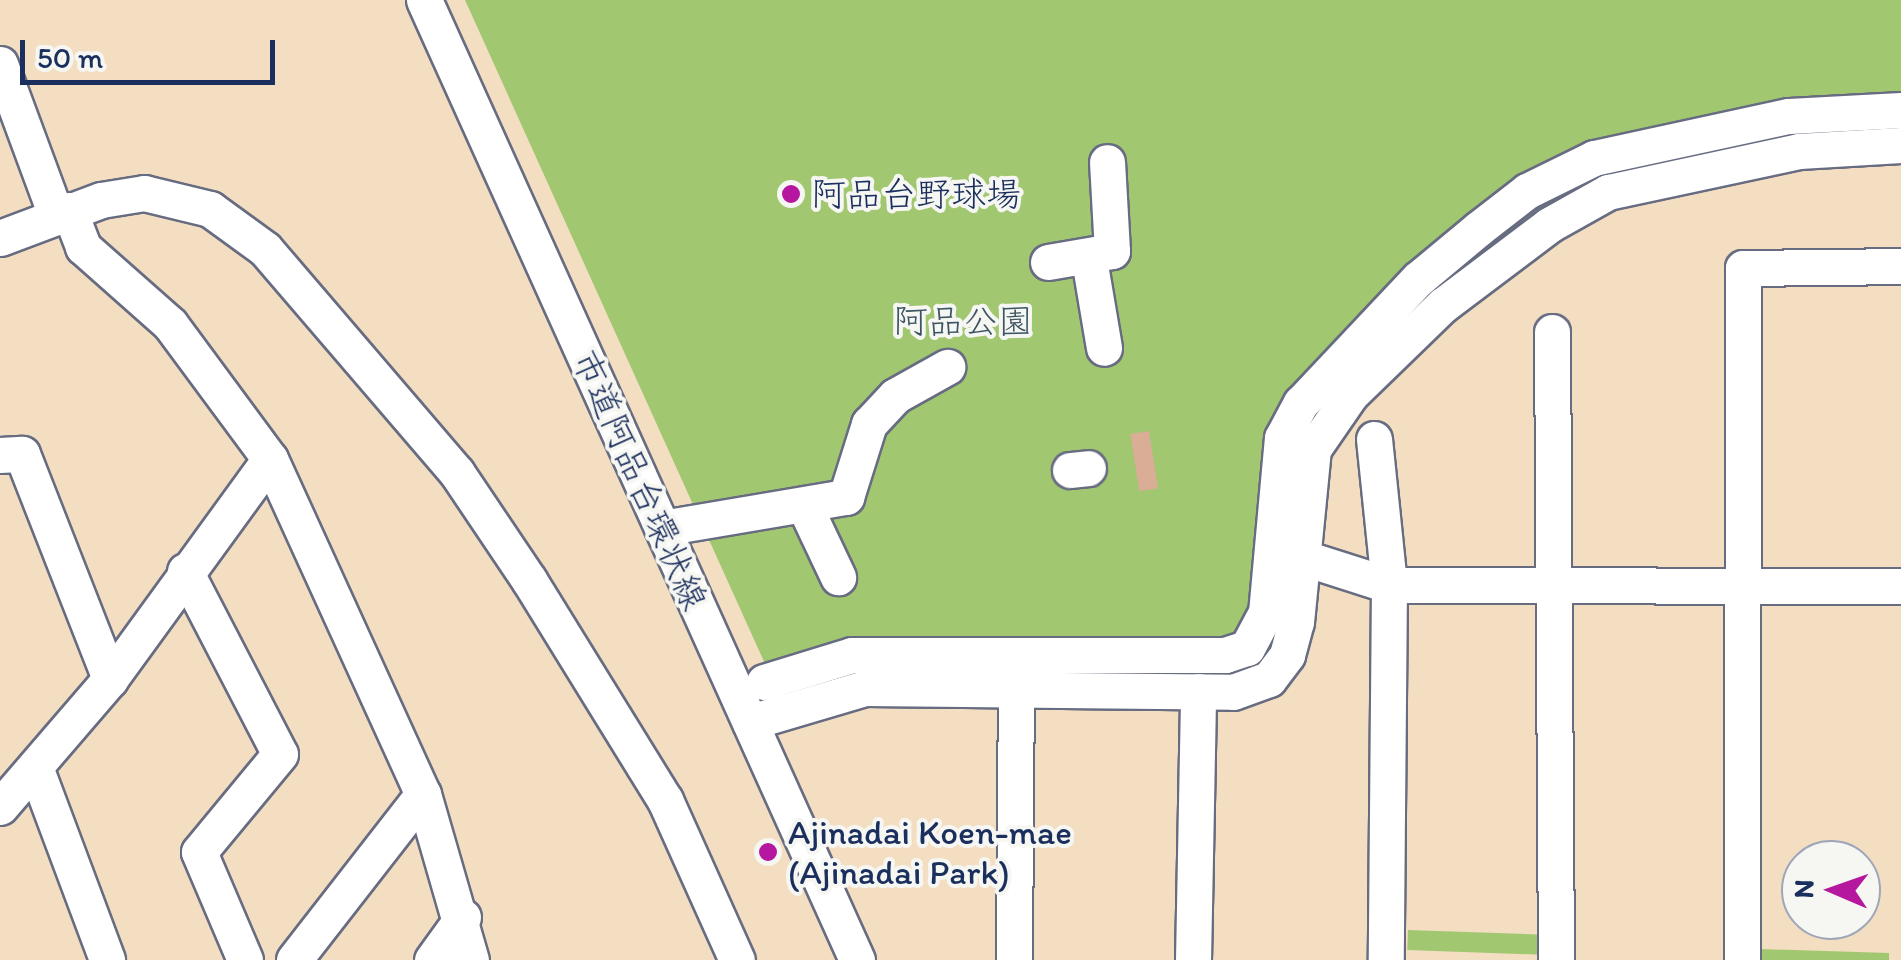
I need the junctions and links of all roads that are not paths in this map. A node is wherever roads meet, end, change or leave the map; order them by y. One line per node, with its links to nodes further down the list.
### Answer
1 (424, 0): 18 (street, 市道阿品台環状線)
2 (3, 84): 6 (street)
3 (1901, 110): 27 (street)
4 (1901, 145): 19 (street)
5 (1107, 162): 8 (street)
6 (63, 213): 7 (street); 16 (street); 40 (street)
7 (0, 238)
8 (1089, 259): 9 (street); 12 (street)
9 (1048, 262)
10 (1901, 266): 24 (street)
11 (1552, 332): 23 (street)
12 (1104, 348)
13 (947, 368): 17 (street)
14 (1374, 439): 22 (street)
15 (0, 455): 26 (street)
16 (270, 459): 20 (street); 32 (street)
17 (804, 505): 18 (street); 21 (street)
18 (662, 528): 30 (street, 市道阿品台環状線)
19 (1301, 557): 22 (street); 29 (street)
20 (185, 572): 26 (street); 36 (street)
21 (838, 577)
22 (1389, 585): 23 (street); 44 (street)
23 (1554, 585): 24 (street); 45 (street)
24 (1742, 586): 25 (street); 46 (street)
25 (1901, 586)
26 (110, 679): 31 (street)
27 (764, 682)
28 (1016, 688): 29 (street); 30 (street); 42 (street)
29 (1198, 692): 43 (street)
30 (750, 722): 41 (street, 市道阿品台環状線)
31 (35, 767): 33 (street); 35 (street)
32 (423, 794): 34 (street); 37 (street)
33 (0, 807)
34 (463, 916): 38 (street); 39 (street)
35 (107, 960)
36 (245, 960)
37 (294, 960)
38 (432, 960)
39 (471, 960)
40 (737, 960)
41 (857, 960)
42 (1014, 960)
43 (1194, 960)
44 (1386, 960)
45 (1556, 960)
46 (1742, 960)

